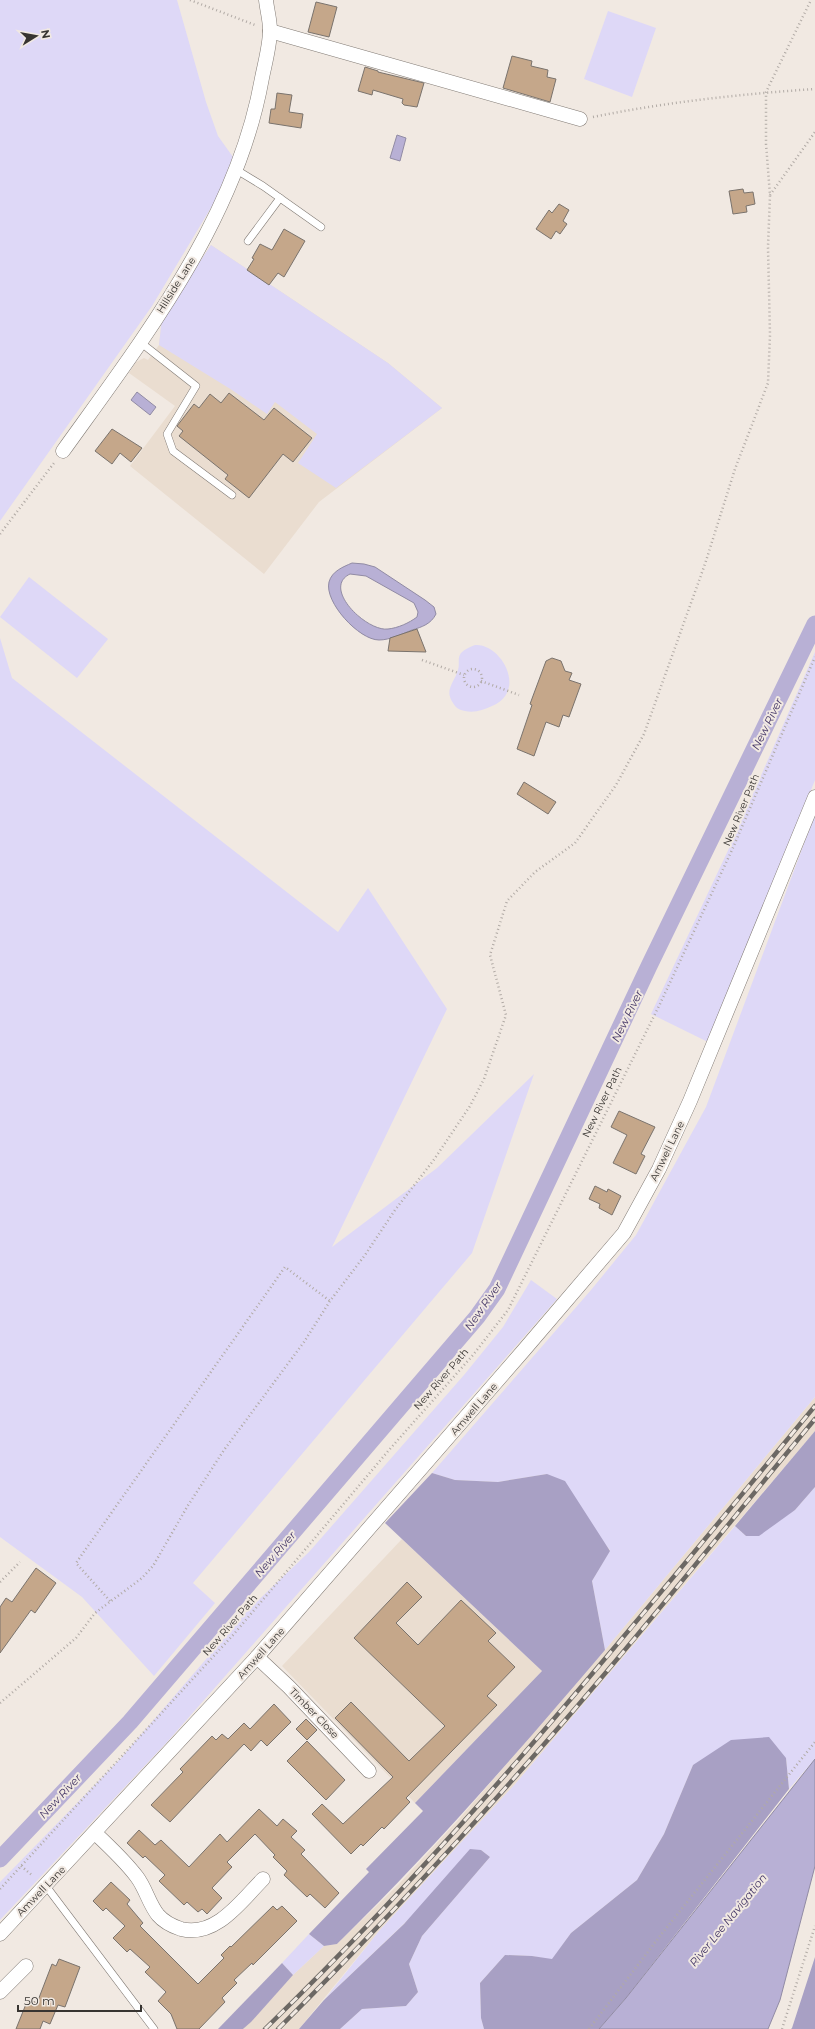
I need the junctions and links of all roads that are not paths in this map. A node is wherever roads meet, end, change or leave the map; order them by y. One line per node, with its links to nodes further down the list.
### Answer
1 (266, 0): 2 (street, Hillside Lane)
2 (270, 30): 3 (street); 4 (street, Hillside Lane)
3 (580, 119)
4 (235, 169): 5 (lane); 8 (street, Hillside Lane)
5 (280, 198): 6 (lane); 7 (lane)
6 (321, 227)
7 (248, 241)
8 (140, 342): 9 (street, Hillside Lane); 10 (lane)
9 (63, 451)
10 (232, 496)
11 (815, 797): 12 (street, Amwell Lane)
12 (257, 1657): 13 (street, Timber Close); 14 (street, Amwell Lane)
13 (369, 1771)
14 (95, 1833): 15 (street); 16 (street, Amwell Lane)
15 (263, 1879)
16 (46, 1886): 17 (street, Amwell Lane); 20 (lane)
17 (0, 1934)
18 (26, 1966): 19 (street)
19 (0, 1992)
20 (154, 2029)

